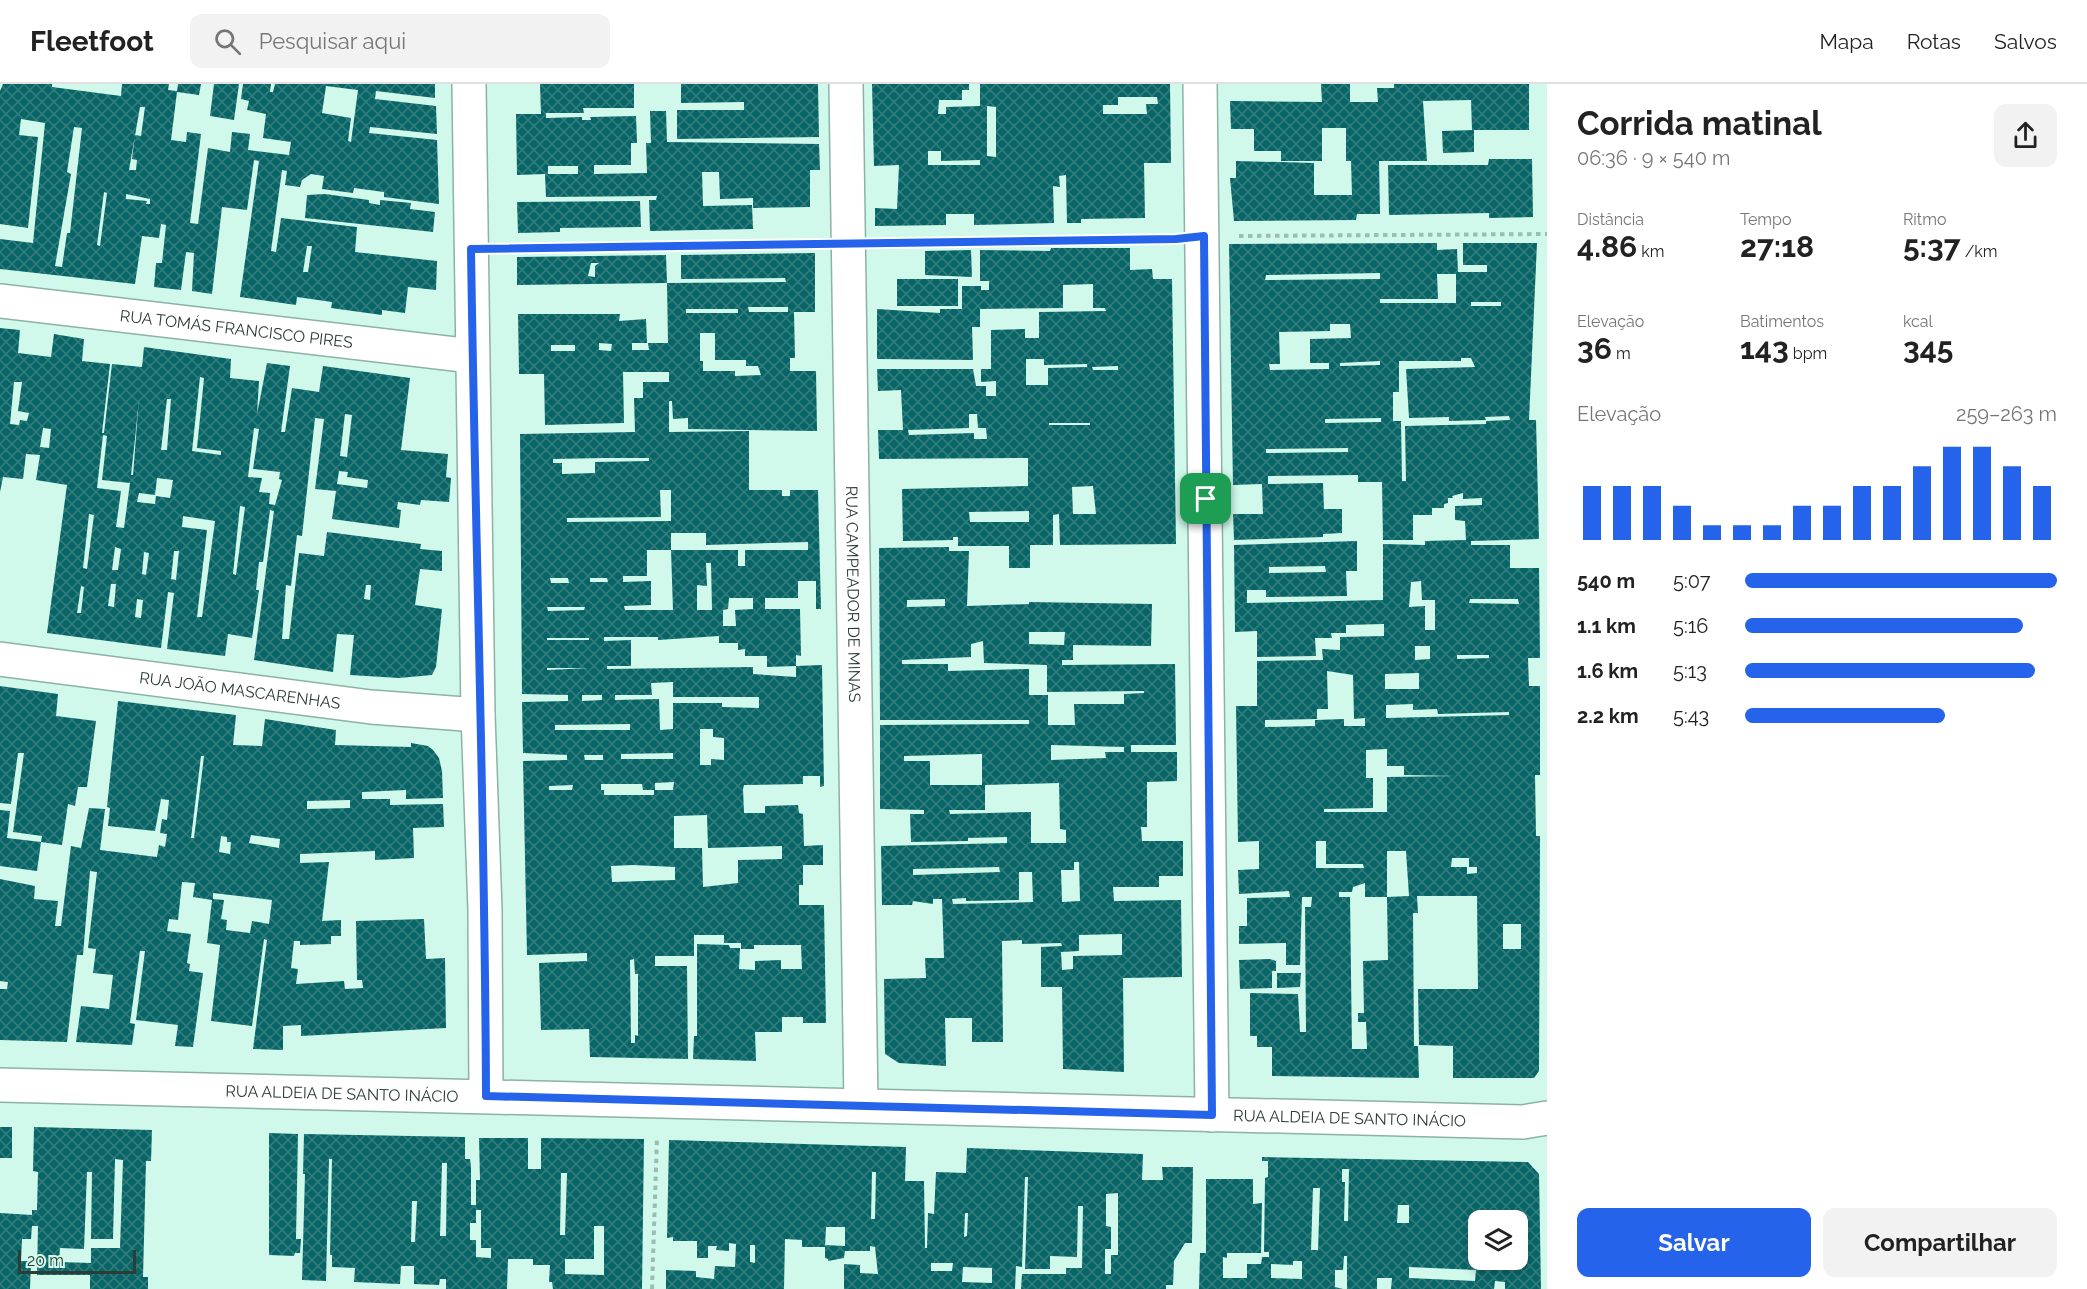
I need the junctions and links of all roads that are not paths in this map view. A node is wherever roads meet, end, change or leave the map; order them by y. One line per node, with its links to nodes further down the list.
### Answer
1 (469, 84): 5 (street)
2 (846, 84): 10 (street, RUA CAMPEADOR DE MINAS)
3 (1200, 84): 11 (street)
4 (0, 301): 5 (street, RUA TOMÁS FRANCISCO PIRES)
5 (472, 356): 7 (street)
6 (0, 659): 7 (street, RUA JOÃO MASCARENHAS)
7 (478, 715): 9 (street)
8 (0, 1085): 9 (street, RUA ALDEIA DE SANTO INÁCIO)
9 (486, 1096): 10 (street, RUA ALDEIA DE SANTO INÁCIO)
10 (861, 1105): 11 (street, RUA ALDEIA DE SANTO INÁCIO)
11 (1212, 1115): 12 (street, RUA ALDEIA DE SANTO INÁCIO)
12 (1547, 1118)

